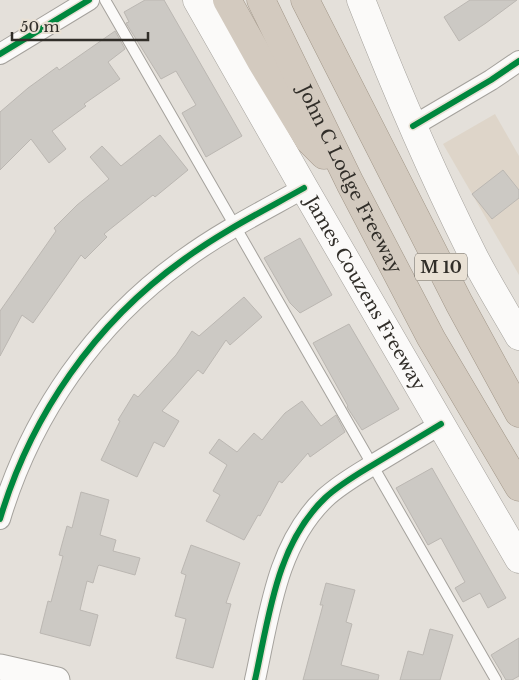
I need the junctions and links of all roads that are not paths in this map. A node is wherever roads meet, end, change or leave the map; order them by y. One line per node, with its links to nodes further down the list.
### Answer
1 (89, 0): 9 (street)
2 (105, 0): 15 (lane)
3 (197, 0): 14 (main road, James Couzens Freeway)
4 (227, 0): 13 (highway)
5 (261, 0): 13 (highway, John C Lodge Freeway / M 10)
6 (304, 0): 11 (highway, M 10)
7 (326, 0): 11 (highway)
8 (361, 0): 12 (main road)
9 (0, 54)
10 (519, 61): 12 (street)
11 (336, 62): 17 (highway, M 10)
12 (413, 126): 16 (main road)
13 (350, 183): 20 (highway, John C Lodge Freeway / M 10)
14 (304, 188): 15 (street); 18 (main road, James Couzens Freeway)
15 (236, 227): 19 (lane); 21 (street)
16 (519, 336)
17 (519, 413)
18 (441, 424): 19 (street); 22 (main road, James Couzens Freeway)
19 (373, 465): 25 (street); 26 (lane)
20 (519, 487)
21 (0, 519)
22 (519, 559)
23 (0, 668): 24 (street)
24 (57, 680)
25 (255, 680)
26 (496, 680)

